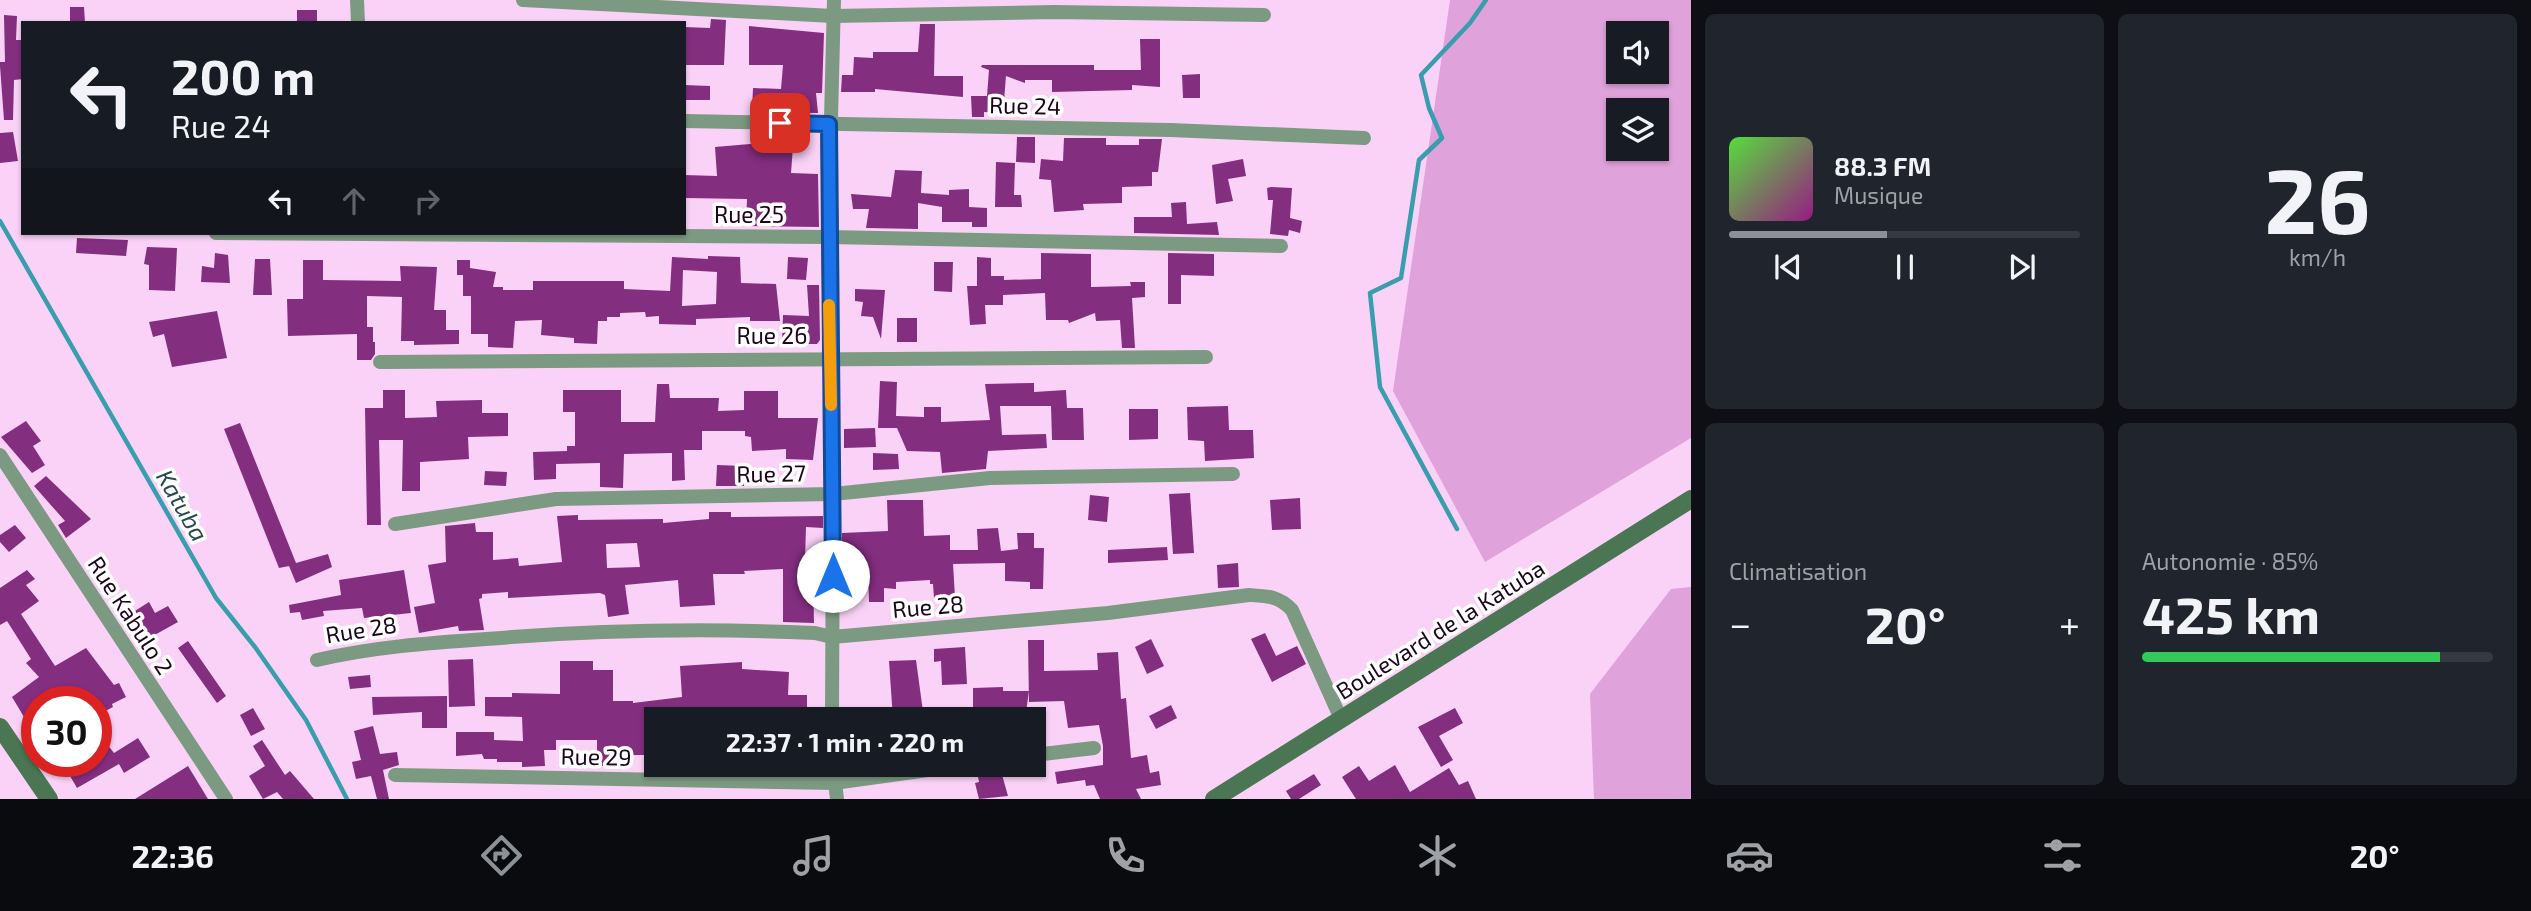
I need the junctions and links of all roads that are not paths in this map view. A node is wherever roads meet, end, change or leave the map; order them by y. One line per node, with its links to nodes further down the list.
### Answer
1 (357, 0): 6 (street)
2 (523, 0): 5 (street)
3 (834, 0): 5 (street)
4 (1264, 15): 5 (street)
5 (833, 16): 8 (street)
6 (358, 21)
7 (686, 121): 8 (street, Rue 24)
8 (829, 124): 9 (street, Rue 24); 11 (street)
9 (1364, 138)
10 (519, 235): 11 (street, Rue 25)
11 (828, 237): 12 (street, Rue 25); 14 (street)
12 (1281, 246)
13 (1206, 356): 14 (street, Rue 26)
14 (830, 358): 15 (street, Rue 26); 18 (street)
15 (380, 362)
16 (0, 455): 33 (street, Rue Kabulo 2)
17 (1233, 474): 18 (street, Rue 27)
18 (833, 494): 20 (street, Rue 27); 21 (street)
19 (1691, 499): 24 (street, Boulevard de la Katuba)
20 (395, 524)
21 (832, 637): 22 (street, Rue 28); 23 (street); 24 (street, Rue 28)
22 (317, 660)
23 (832, 707)
24 (1341, 719): 35 (street, Boulevard de la Katuba)
25 (0, 727): 32 (street)
26 (1094, 748): 27 (street)
27 (1046, 754)
28 (395, 775): 31 (street, Rue 29)
29 (834, 777): 31 (street)
30 (877, 777): 31 (street, Rue 29)
31 (834, 783): 34 (street)
32 (49, 799)
33 (226, 799)
34 (837, 799)
35 (1214, 799)

